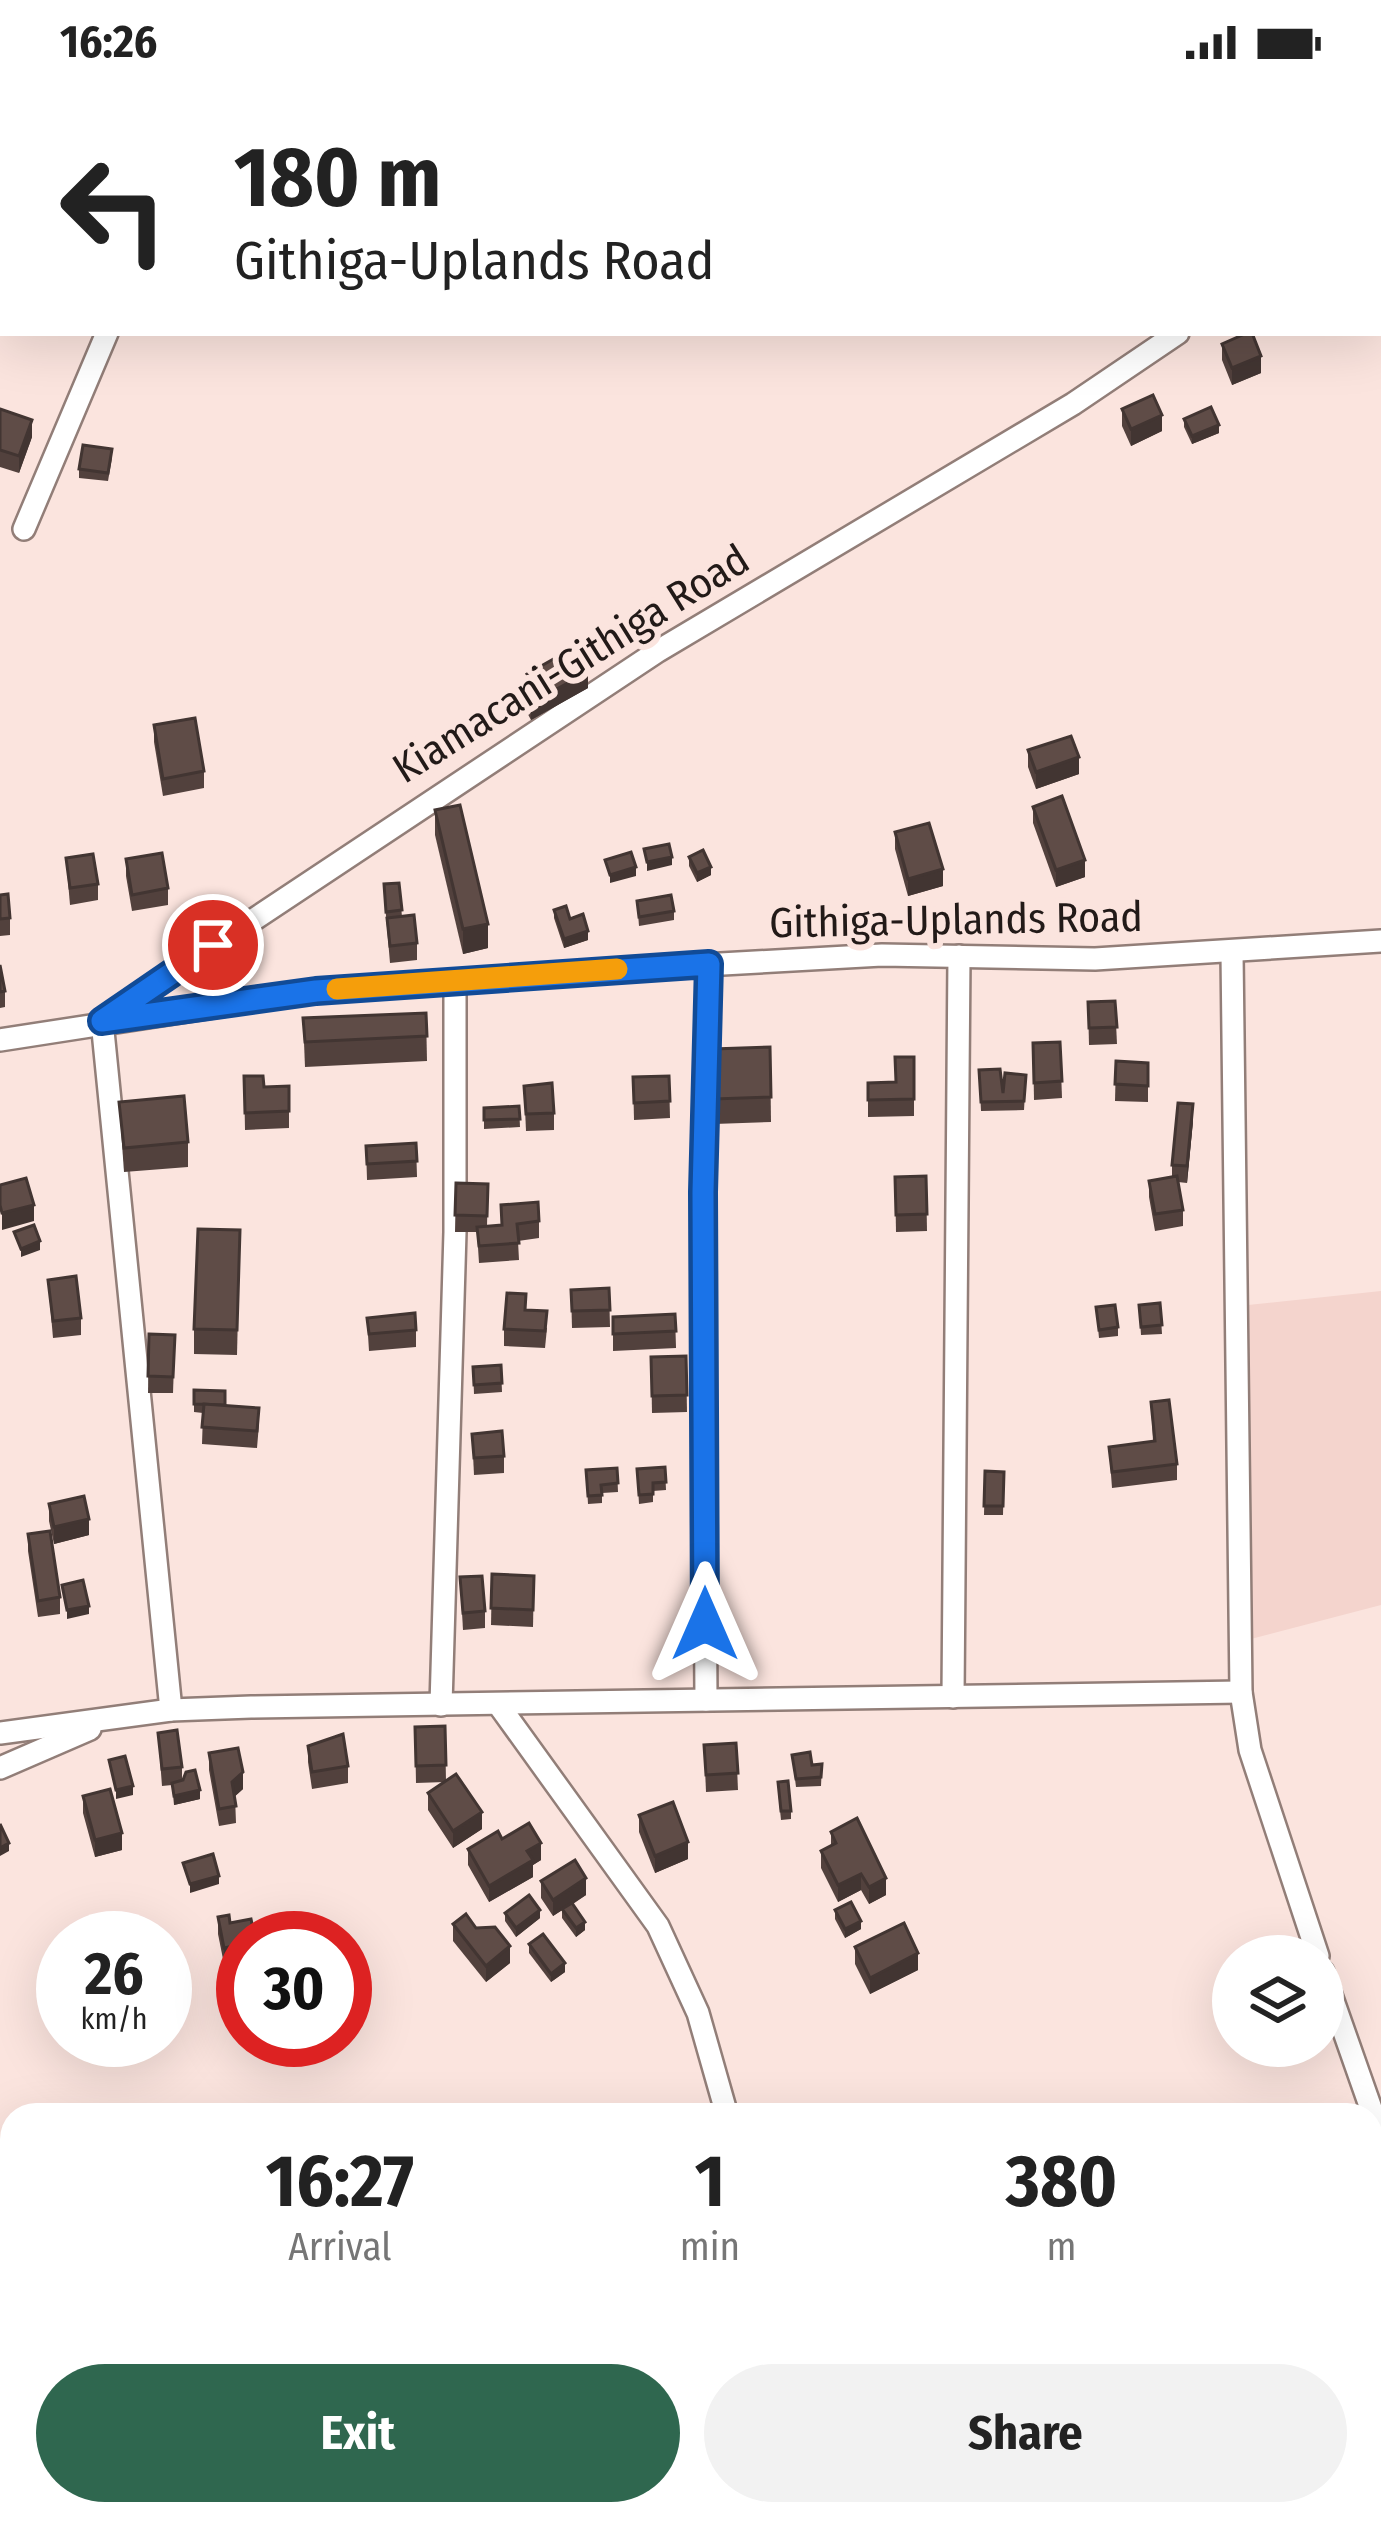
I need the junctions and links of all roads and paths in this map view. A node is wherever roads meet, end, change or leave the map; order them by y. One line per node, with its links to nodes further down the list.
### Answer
1 (106, 336): 3 (street)
2 (1174, 336): 9 (street, Kiamacani-Githiga Road)
3 (24, 529)
4 (1381, 940): 5 (street, Githiga-Uplands Road)
5 (1232, 953): 6 (street, Githiga-Uplands Road); 11 (street)
6 (959, 956): 7 (street, Githiga-Uplands Road); 12 (street)
7 (709, 964): 8 (street, Githiga-Uplands Road); 13 (street)
8 (455, 981): 9 (street, Githiga-Uplands Road); 15 (street)
9 (102, 1021): 10 (street, Kiamacani-Githiga Road); 16 (street)
10 (0, 1040)
11 (1240, 1692): 12 (street); 20 (street)
12 (953, 1696): 13 (street)
13 (706, 1700): 14 (street)
14 (498, 1704): 15 (street); 22 (street)
15 (441, 1705): 16 (street)
16 (171, 1710): 17 (street)
17 (113, 1718): 18 (street); 19 (street)
18 (0, 1733)
19 (0, 1768)
20 (1311, 1935)
21 (1344, 2032): 23 (street)
22 (724, 2103)
23 (1369, 2103)

